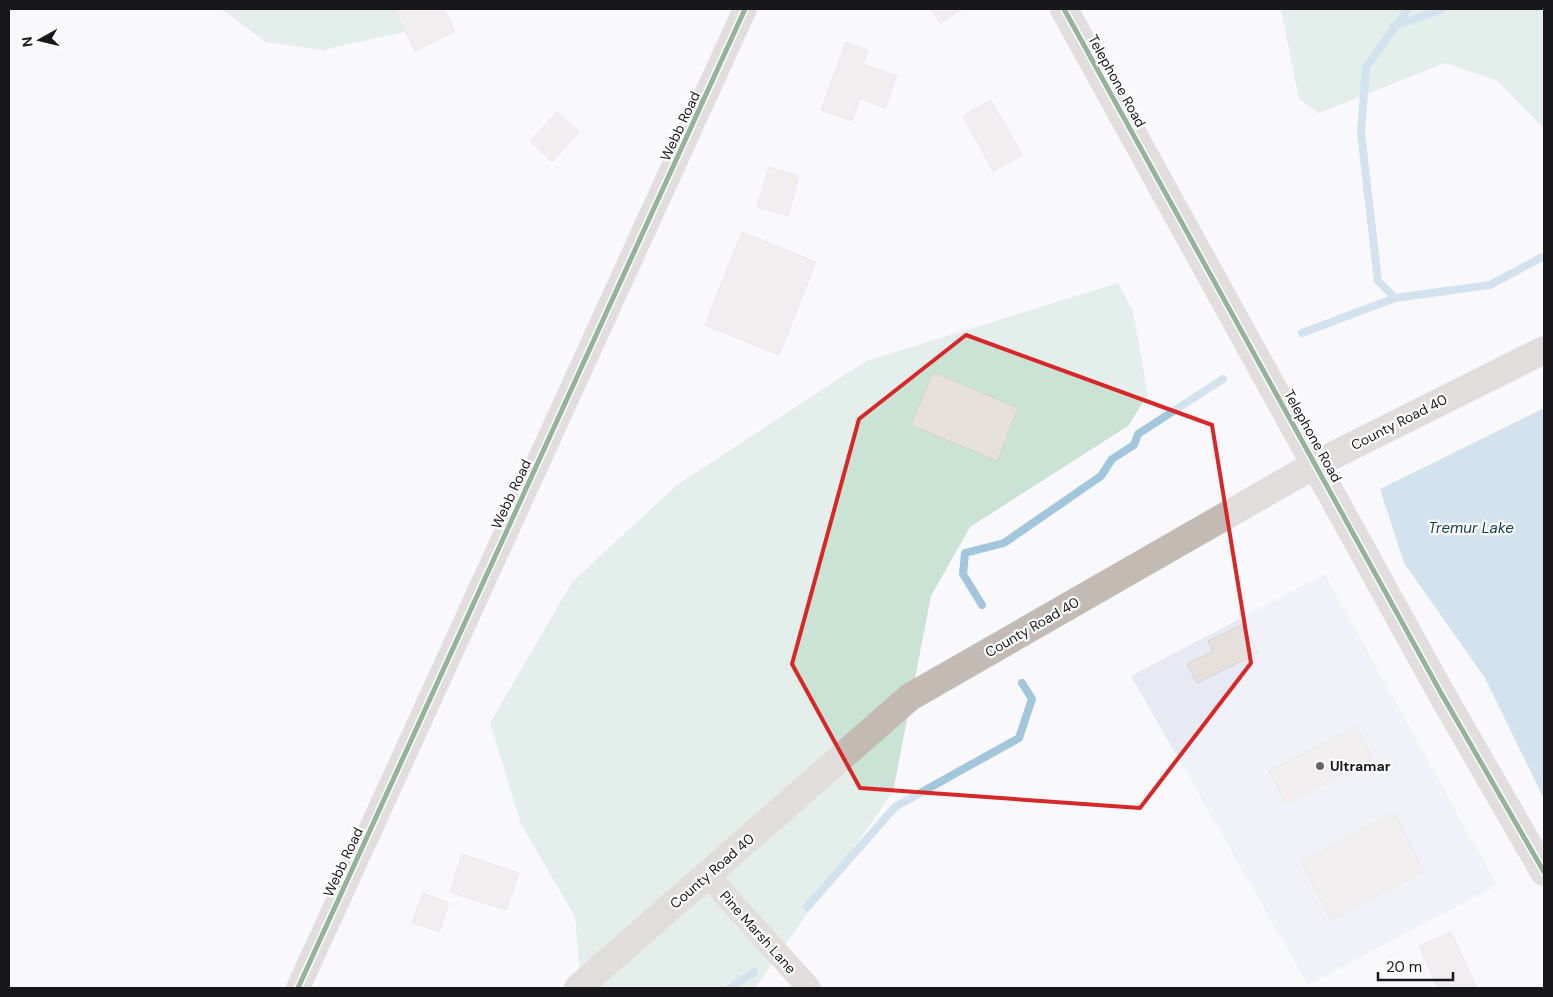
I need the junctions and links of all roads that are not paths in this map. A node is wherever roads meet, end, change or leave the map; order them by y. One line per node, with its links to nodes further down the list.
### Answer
1 (745, 9): 7 (street, Webb Road)
2 (1064, 9): 4 (street, Telephone Road)
3 (1544, 350): 4 (main road, County Road 40)
4 (1316, 464): 5 (street, Telephone Road); 6 (main road, County Road 40)
5 (1544, 872)
6 (707, 875): 8 (main road, County Road 40); 9 (street, Pine Marsh Lane)
7 (298, 988)
8 (578, 988)
9 (809, 988)

